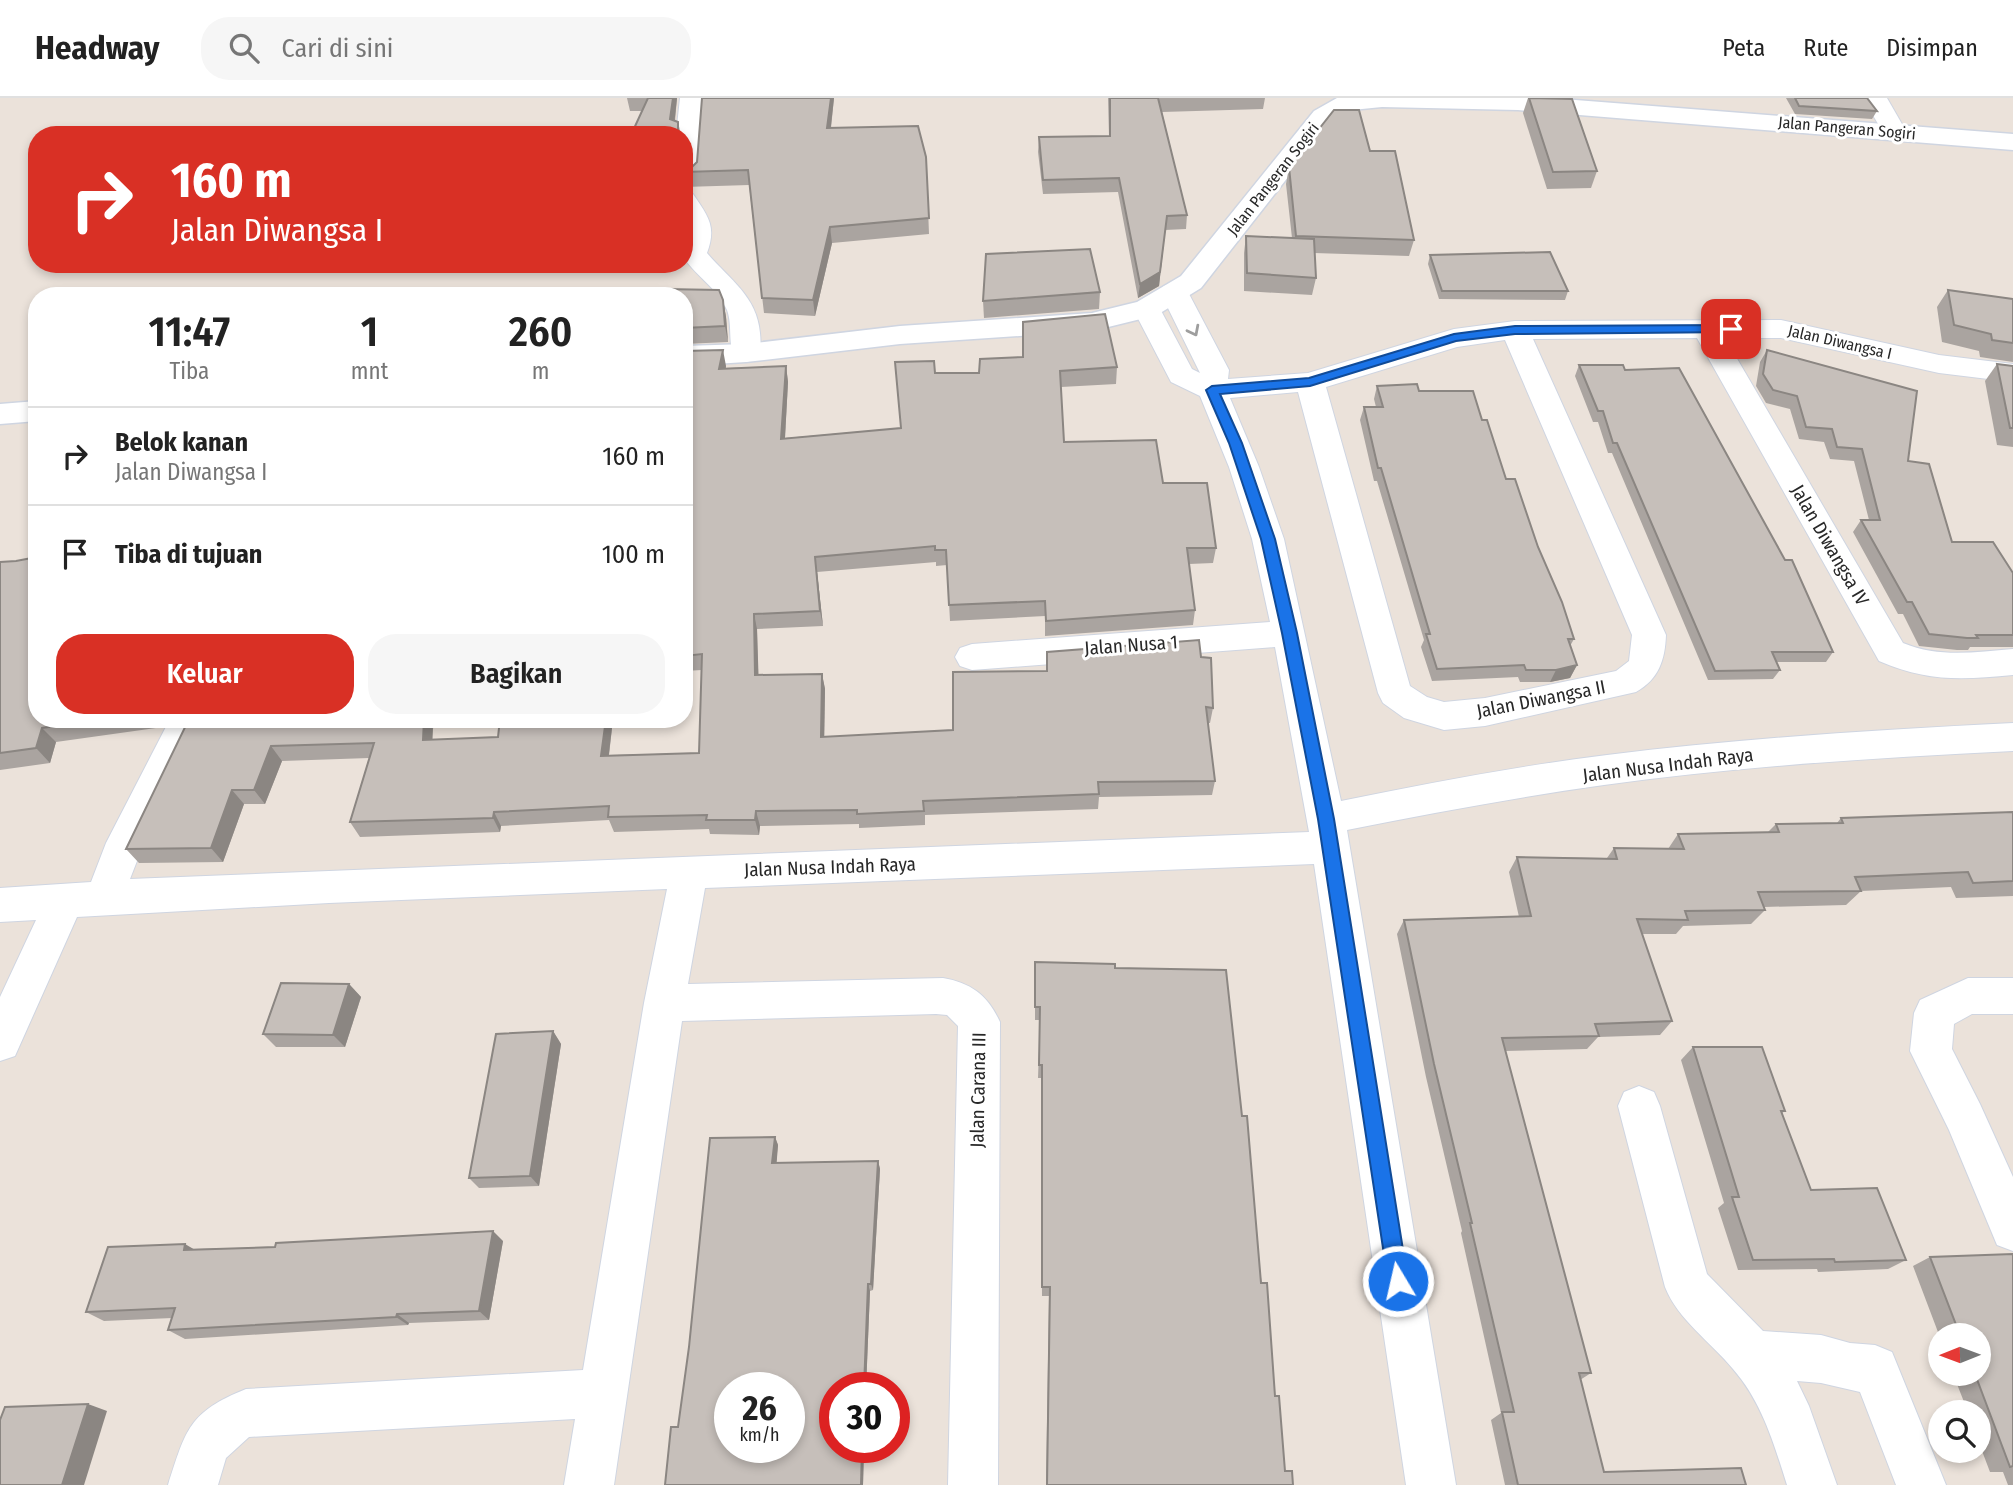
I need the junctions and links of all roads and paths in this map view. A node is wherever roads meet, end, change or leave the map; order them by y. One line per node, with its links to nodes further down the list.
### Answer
1 (692, 98): 4 (street)
2 (1875, 98): 5 (street)
3 (1381, 99): 5 (street, Jalan Pangeran Sogiri); 8 (street, Jalan Pangeran Sogiri)
4 (689, 126)
5 (1894, 131): 6 (street, Jalan Pangeran Sogiri)
6 (2013, 142)
7 (693, 212): 12 (street)
8 (1174, 292): 9 (street, Jalan Pangeran Sogiri); 16 (street, one-way to 16)
9 (1147, 309): 12 (street, Jalan Pangeran Sogiri); 16 (street)
10 (1706, 329): 11 (street, Jalan Diwangsa I); 14 (street, Jalan Diwangsa I); 21 (street, Jalan Diwangsa IV)
11 (1515, 330): 15 (street, Jalan Diwangsa I); 15 (street, Jalan Diwangsa II)
12 (746, 353): 13 (street, Jalan Pangeran Sogiri)
13 (693, 356)
14 (2013, 373)
15 (1310, 382): 16 (street, Jalan Diwangsa I)
16 (1212, 390): 19 (street)
17 (28, 412): 18 (street)
18 (0, 414)
19 (1289, 633): 20 (street, Jalan Nusa 1); 24 (street)
20 (972, 657)
21 (2013, 662)
22 (183, 728): 26 (street)
23 (2013, 737): 24 (street, Jalan Nusa Indah Raya)
24 (1328, 833): 25 (street, Jalan Nusa Indah Raya); 39 (street)
25 (689, 873): 26 (street, Jalan Nusa Indah Raya); 30 (street)
26 (104, 897): 27 (street, Jalan Nusa Indah Raya)
27 (64, 902): 28 (street, Jalan Nusa Indah Raya); 31 (street)
28 (0, 905)
29 (2013, 996): 33 (street)
30 (664, 1003): 35 (street); 38 (street, Jalan Carana III)
31 (0, 1042)
32 (1639, 1106): 34 (street)
33 (2013, 1229)
34 (1752, 1354): 40 (street); 41 (street)
35 (603, 1393): 36 (street); 37 (street)
36 (194, 1485)
37 (589, 1485)
38 (973, 1485)
39 (1431, 1485)
40 (1812, 1485)
41 (1922, 1485)

